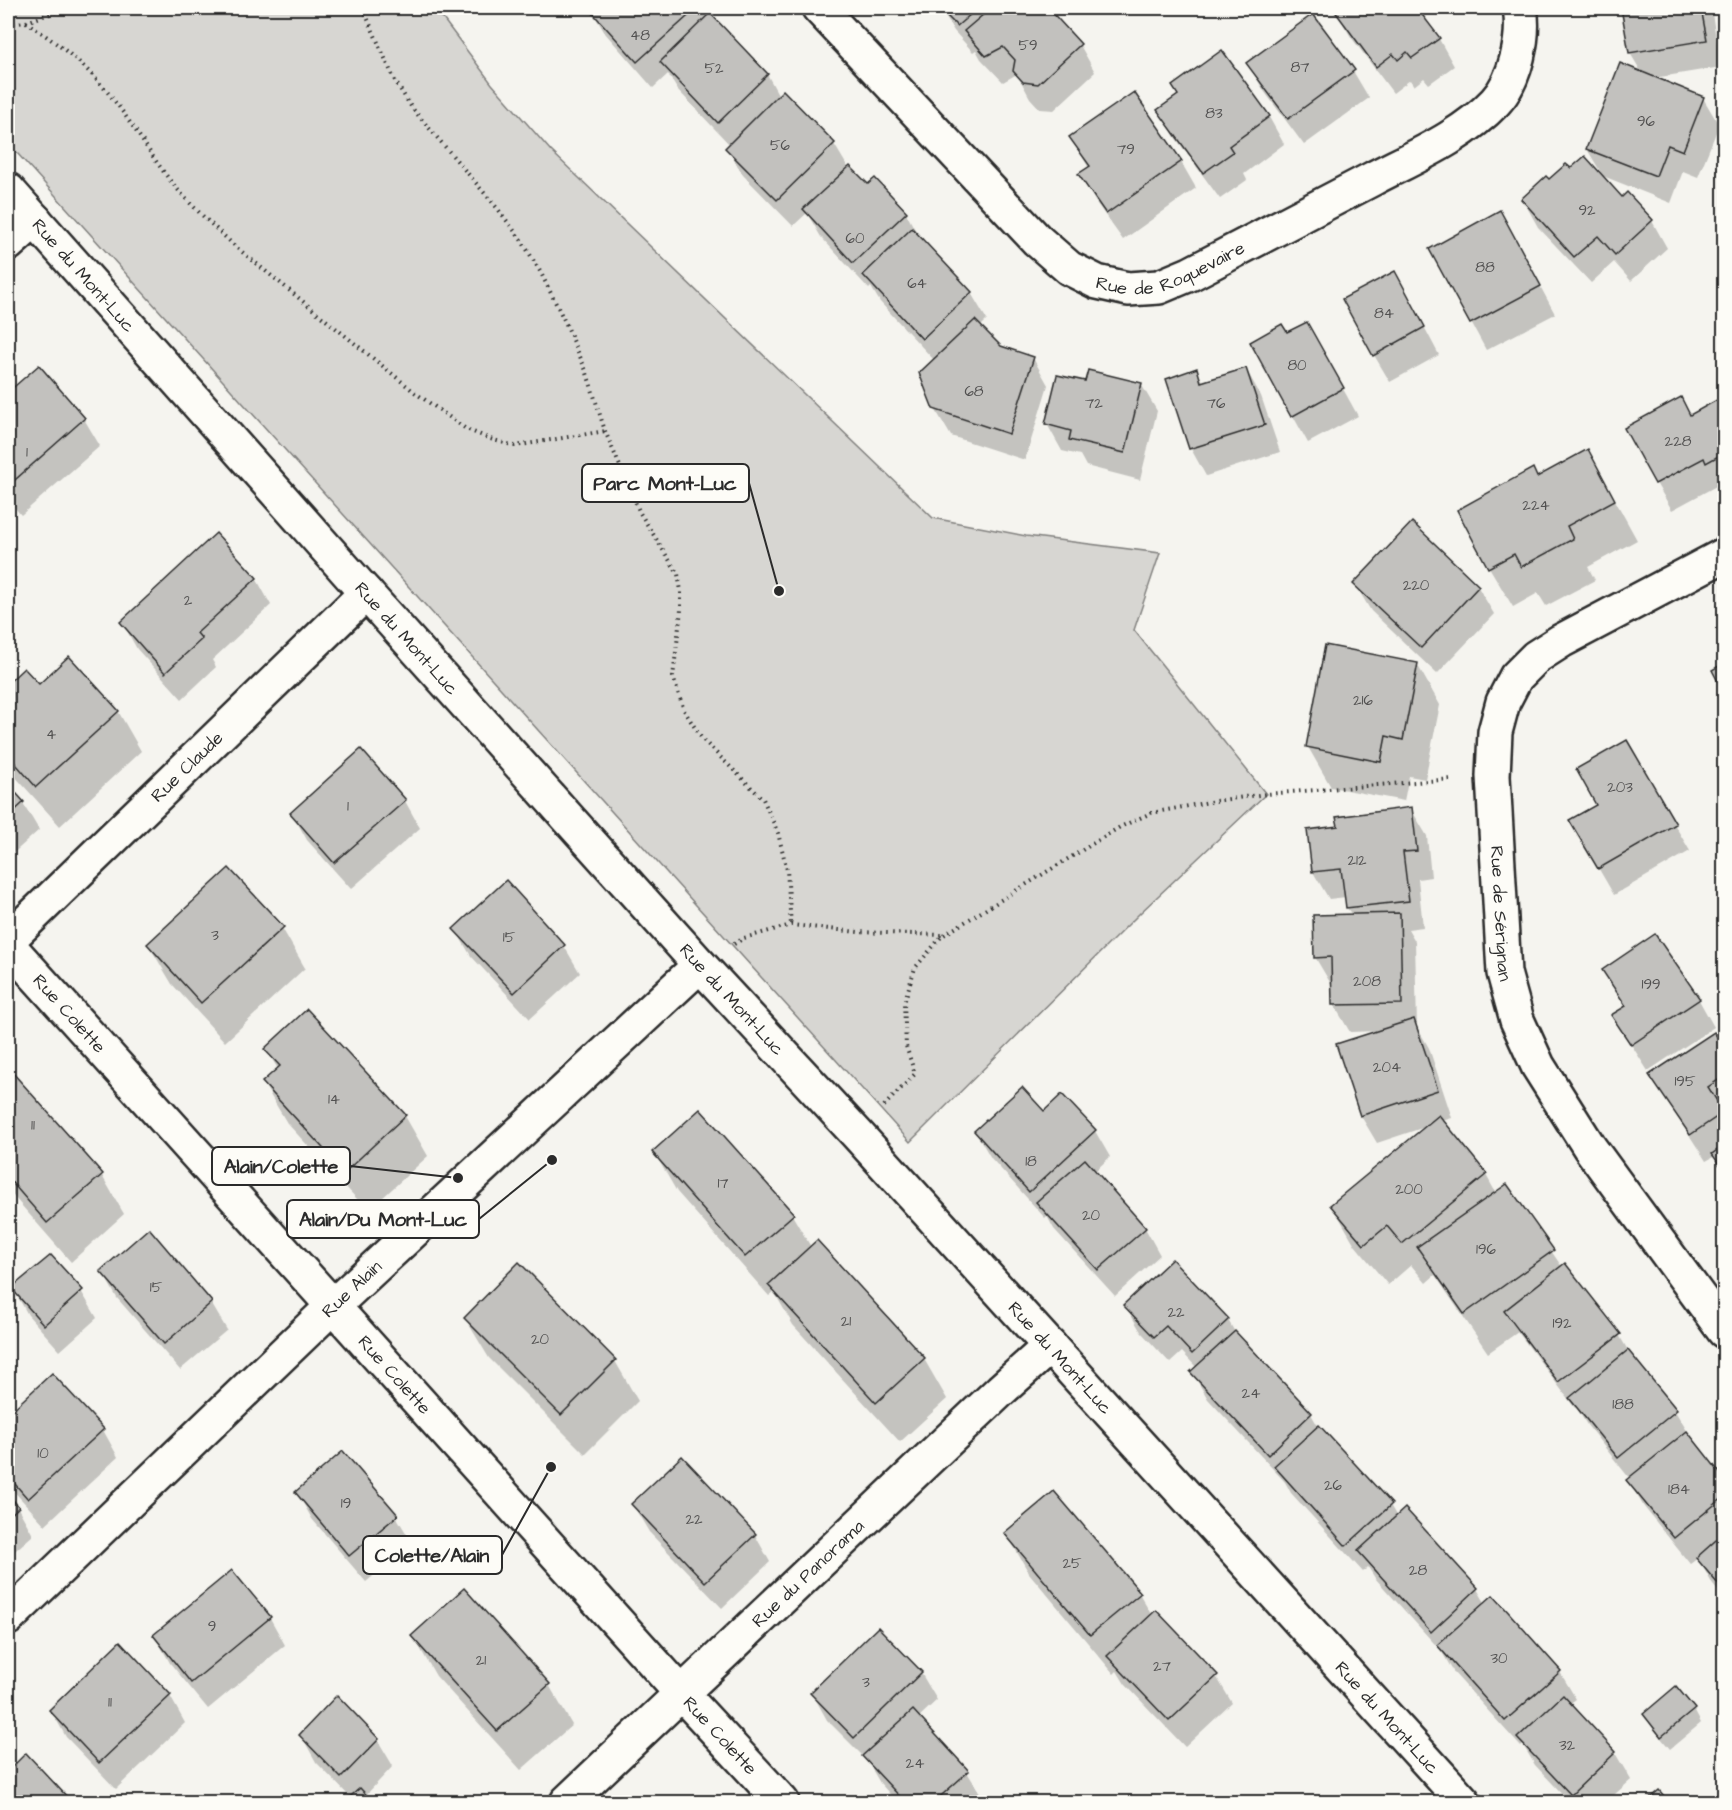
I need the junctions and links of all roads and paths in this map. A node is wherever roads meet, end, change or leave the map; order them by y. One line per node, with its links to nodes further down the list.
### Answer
1 (67, 8): 5 (path)
2 (363, 8): 10 (path)
3 (819, 8): 4 (street, Rue de Roquevaire)
4 (1520, 8)
5 (26, 22): 6 (path); 10 (path)
6 (8, 24)
7 (8, 189): 8 (street, Rue du Mont-Luc)
8 (35, 220): 9 (street); 12 (street, Rue du Mont-Luc)
9 (8, 244)
10 (605, 431): 14 (path)
11 (1725, 555): 13 (street, Rue de Sérignan)
12 (366, 593): 16 (street, Rue Claude); 18 (street, Rue du Mont-Luc)
13 (1493, 776): 15 (path); 21 (street, Rue de Sérignan)
14 (791, 925): 15 (path); 18 (path)
15 (942, 936): 19 (path)
16 (8, 940)
17 (8, 945): 20 (street, Rue Colette)
18 (700, 965): 19 (street, Rue du Mont-Luc); 20 (street, Rue Alain)
19 (857, 1134): 22 (street, Rue du Mont-Luc)
20 (333, 1306): 23 (street, Rue Alain); 24 (street, Rue Colette)
21 (1725, 1331)
22 (1050, 1346): 24 (street, Rue du Panorama); 27 (street, Rue du Mont-Luc)
23 (8, 1618)
24 (682, 1695): 25 (street, Rue du Panorama); 26 (street, Rue Colette)
25 (567, 1803)
26 (782, 1803)
27 (1464, 1803)

